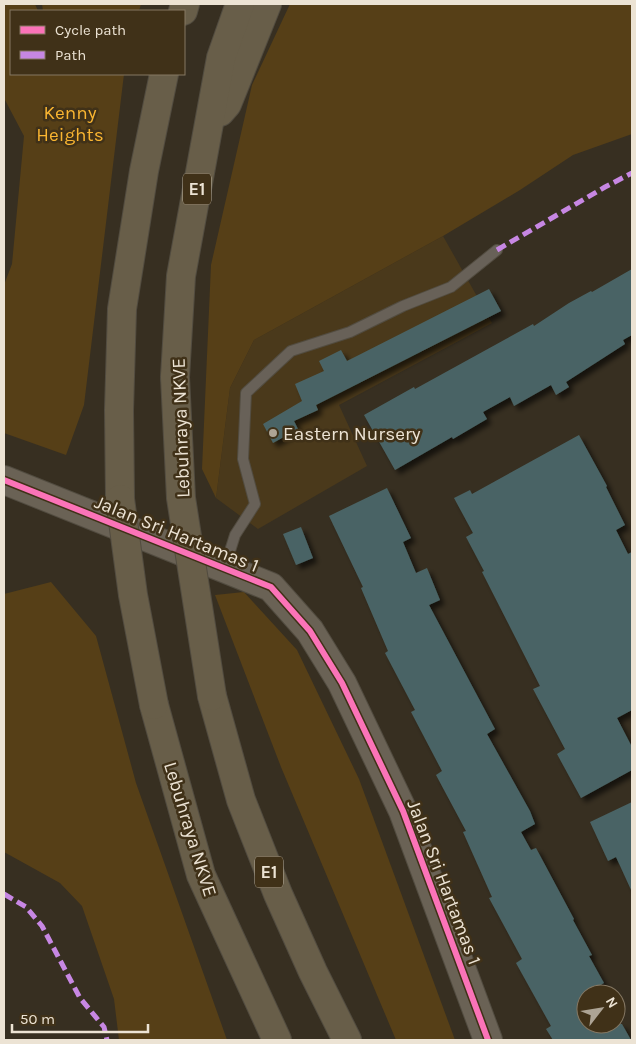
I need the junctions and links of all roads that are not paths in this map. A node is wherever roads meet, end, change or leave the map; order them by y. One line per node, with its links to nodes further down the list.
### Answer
1 (240, 4): 4 (highway, Lebuhraya NKVE / E1)
2 (267, 4): 4 (highway)
3 (164, 75): 9 (highway, Lebuhraya NKVE, bridge)
4 (209, 122): 10 (highway, Lebuhraya NKVE / E1, bridge)
5 (497, 250): 7 (lane)
6 (4, 480): 7 (street, Jalan Sri Hartamas 1)
7 (224, 568): 8 (street, Jalan Sri Hartamas 1)
8 (488, 1036)
9 (277, 1040)
10 (347, 1040)

